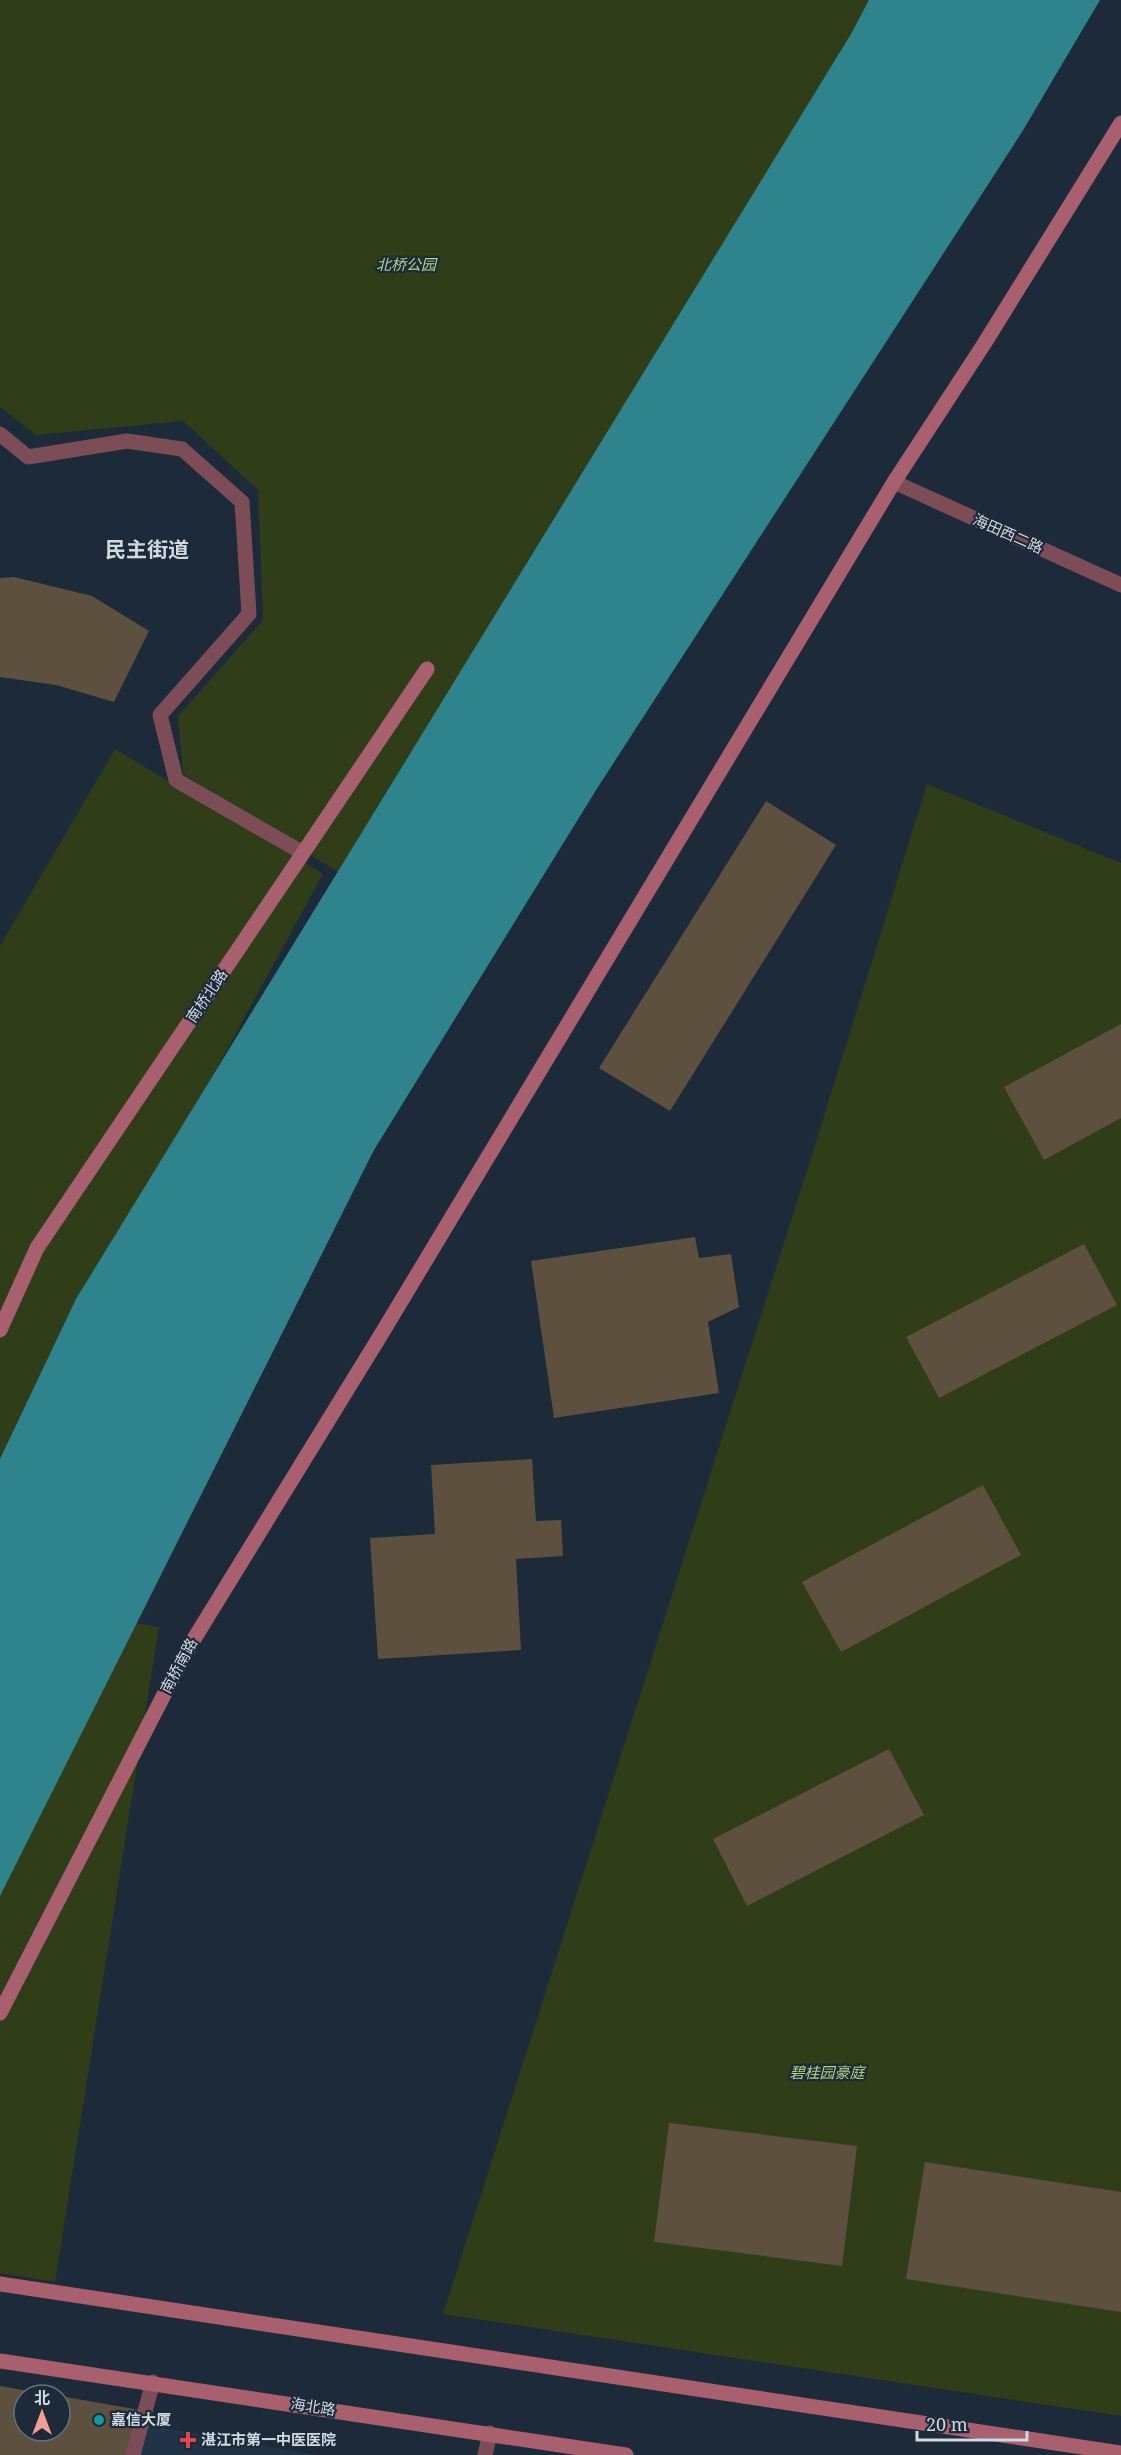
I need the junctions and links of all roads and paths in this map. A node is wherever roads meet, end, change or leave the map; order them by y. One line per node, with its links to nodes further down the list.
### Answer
1 (1121, 123): 3 (street, 南桥南路)
2 (0, 434): 6 (street)
3 (894, 482): 4 (street, 海田西二路); 8 (street, 南桥南路)
4 (1121, 585)
5 (427, 669): 6 (street, 南桥北路)
6 (303, 853): 7 (street, 南桥北路)
7 (0, 1329)
8 (0, 2013)
9 (0, 2284): 13 (street)
10 (0, 2361): 11 (street, 海北路)
11 (153, 2382): 12 (street, 海北路); 14 (street)
12 (490, 2433): 15 (street); 16 (street, 海北路)
13 (1121, 2453)
14 (133, 2455)
15 (485, 2455)
16 (626, 2455)

